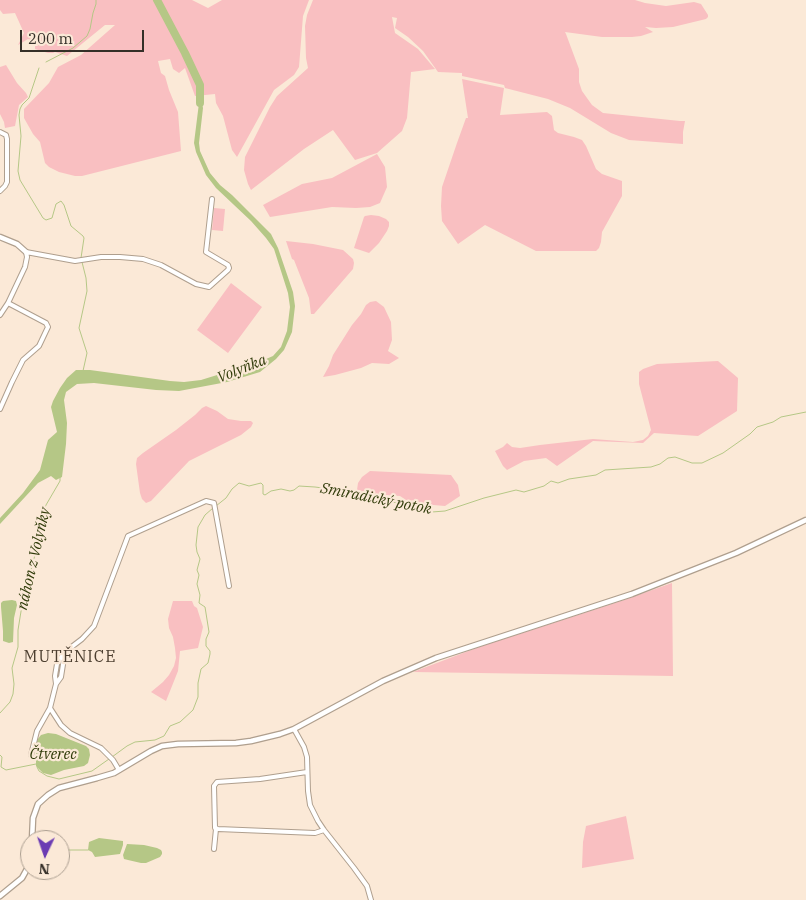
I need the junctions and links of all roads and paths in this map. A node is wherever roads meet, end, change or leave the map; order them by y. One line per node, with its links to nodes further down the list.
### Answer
1 (0, 132): 2 (street)
2 (0, 191)
3 (212, 199): 5 (street)
4 (0, 237): 5 (street)
5 (26, 252): 6 (street)
6 (8, 303): 7 (street); 8 (street)
7 (0, 315)
8 (0, 408)
9 (806, 520): 12 (street)
10 (229, 586): 11 (street)
11 (50, 708): 13 (street); 14 (street)
12 (294, 729): 14 (street); 15 (street)
13 (31, 755)
14 (119, 770): 17 (street)
15 (307, 772): 16 (street); 18 (street)
16 (216, 829): 18 (street); 19 (street)
17 (32, 830)
18 (324, 830): 22 (street)
19 (214, 849)
20 (20, 880): 21 (street)
21 (0, 896)
22 (371, 900)

